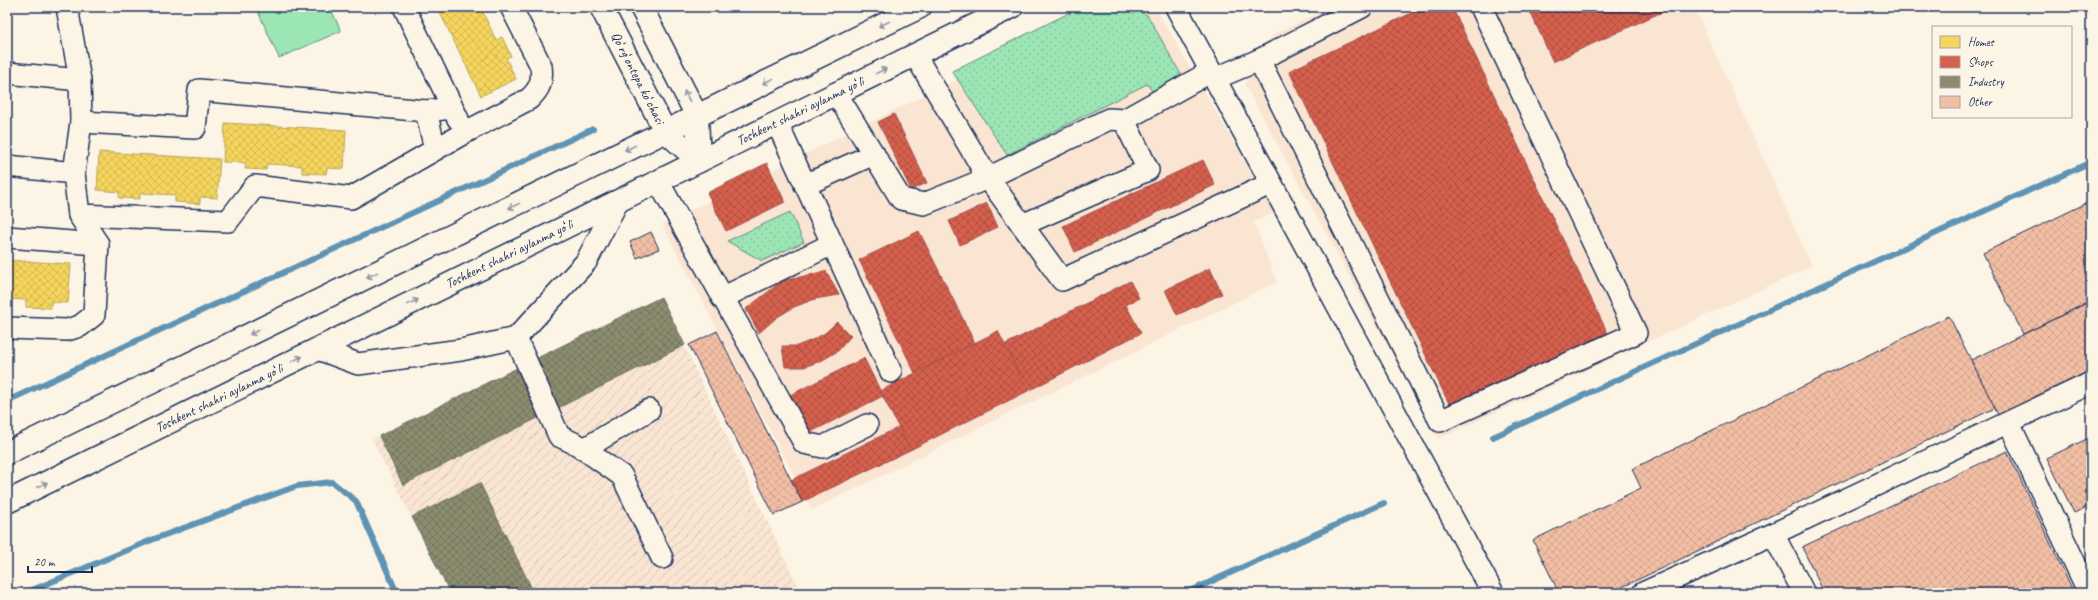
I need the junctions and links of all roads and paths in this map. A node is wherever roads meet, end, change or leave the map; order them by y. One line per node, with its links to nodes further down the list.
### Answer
1 (67, 7): 15 (street)
2 (404, 7): 17 (street)
3 (511, 7): 24 (street)
4 (601, 7): 23 (main road, Qoʻrgʻontepa koʻchasi)
5 (641, 7): 19 (main road, one-way to 5)
6 (920, 7): 19 (main road, one-way to 19)
7 (1012, 7): 11 (main road, Toshkent shahri aylanma yoʻli)
8 (1176, 7): 14 (street)
9 (1362, 7): 12 (street)
10 (1480, 7): 12 (street)
11 (914, 55): 16 (main road, Toshkent shahri aylanma yoʻli, one-way to 11); 30 (street)
12 (1260, 60): 14 (street)
13 (7, 73): 15 (street)
14 (1212, 75): 20 (street); 32 (street)
15 (80, 80): 21 (street)
16 (836, 93): 22 (main road, Toshkent shahri aylanma yoʻli); 26 (street)
17 (452, 108): 18 (street); 24 (street)
18 (426, 111): 21 (street); 25 (street)
19 (697, 116): 23 (main road); 27 (main road)
20 (1124, 120): 30 (street); 36 (street)
21 (81, 122): 29 (street)
22 (777, 123): 27 (main road, Toshkent shahri aylanma yoʻli); 33 (street)
23 (665, 131): 27 (main road, Qoʻrgʻontepa koʻchasi); 50 (main road, one-way to 50)
24 (464, 132): 25 (street)
25 (436, 149): 35 (street)
26 (874, 154): 30 (street); 33 (street)
27 (699, 161): 31 (main road, Toshkent shahri aylanma yoʻli)
28 (7, 166): 29 (street)
29 (74, 174): 35 (street)
30 (988, 178): 36 (street)
31 (658, 181): 34 (main road, Toshkent shahri aylanma yoʻli); 40 (street)
32 (1270, 184): 36 (street); 54 (street)
33 (805, 185): 39 (street)
34 (618, 201): 42 (street); 43 (main road, Toshkent shahri aylanma yoʻli, one-way to 34)
35 (79, 214): 38 (street)
36 (1022, 224)
37 (7, 237): 38 (street)
38 (98, 244): 41 (street)
39 (832, 244): 40 (street); 44 (street)
40 (722, 298): 48 (street)
41 (7, 328)
42 (516, 338): 43 (street); 49 (street)
43 (318, 349): 51 (main road, Toshkent shahri aylanma yoʻli, one-way to 43)
44 (891, 372)
45 (2091, 383): 47 (street)
46 (649, 410): 49 (street)
47 (2009, 423): 52 (street); 57 (street)
48 (867, 425)
49 (584, 449): 53 (street)
50 (7, 453)
51 (9, 500)
52 (1773, 534): 55 (street); 56 (street)
53 (662, 558)
54 (1493, 593)
55 (1643, 593)
56 (1804, 593)
57 (2089, 593)

